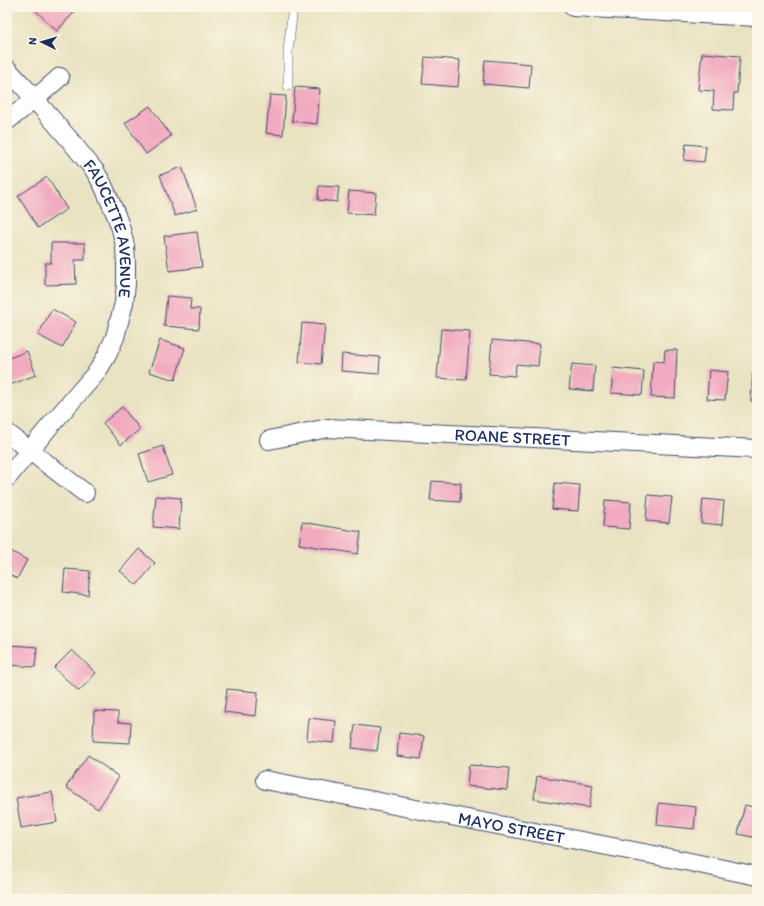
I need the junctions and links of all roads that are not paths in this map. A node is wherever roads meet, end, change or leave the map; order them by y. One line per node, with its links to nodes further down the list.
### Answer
1 (293, 7): 6 (lane)
2 (573, 7): 3 (street)
3 (757, 17)
4 (7, 69): 7 (street, FAUCETTE AVENUE)
5 (60, 77): 7 (street)
6 (288, 86)
7 (35, 99): 8 (street); 12 (street, FAUCETTE AVENUE)
8 (7, 121)
9 (7, 433): 12 (street)
10 (269, 440): 11 (street, ROANE STREET)
11 (757, 449)
12 (29, 451): 13 (street, FAUCETTE AVENUE); 14 (street)
13 (7, 478)
14 (85, 493)
15 (265, 780): 16 (street, MAYO STREET)
16 (757, 876)

